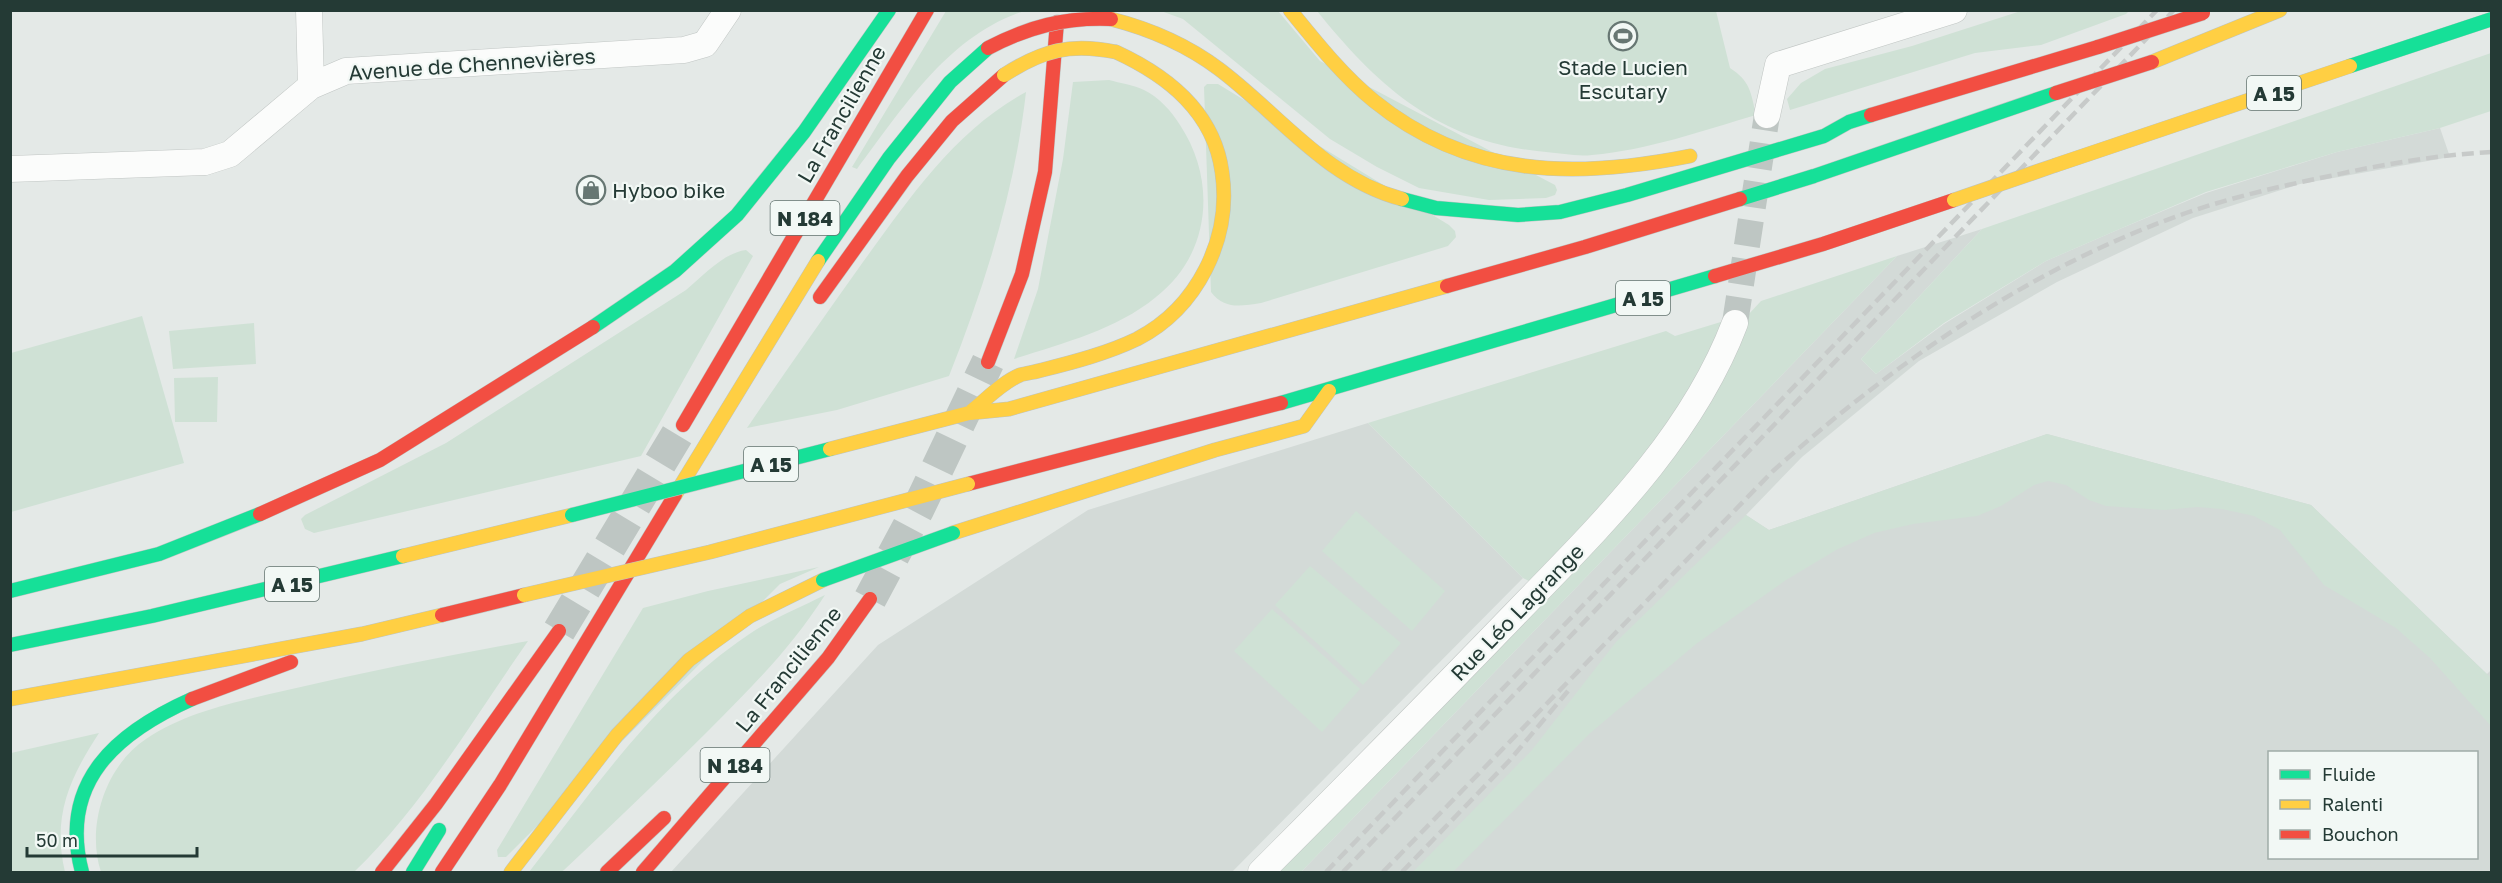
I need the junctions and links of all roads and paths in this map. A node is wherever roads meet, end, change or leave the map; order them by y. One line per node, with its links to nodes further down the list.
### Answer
1 (309, 10): 11 (street)
2 (728, 10): 11 (street, Avenue de Chennevières)
3 (889, 10): 27 (highway)
4 (927, 10): 22 (highway, La Francilienne / N 184)
5 (1058, 10): 19 (highway)
6 (1290, 10): 15 (highway)
7 (1954, 10): 12 (street)
8 (2218, 10): 14 (highway, bridge)
9 (2280, 10): 21 (highway, A 15, bridge)
10 (2492, 19): 20 (highway, A 15, bridge)
11 (311, 86): 16 (street, Avenue de Chennevières)
12 (1767, 115)
13 (1818, 120): 14 (highway)
14 (1849, 122): 40 (highway, bridge)
15 (1706, 152)
16 (10, 169)
17 (810, 314): 21 (highway, bridge)
18 (1735, 323): 44 (street, Rue Léo Lagrange)
19 (988, 362)
20 (1329, 391): 29 (highway, A 15, bridge); 41 (highway, bridge)
21 (969, 413): 30 (highway, A 15, bridge)
22 (683, 425)
23 (718, 463): 24 (highway)
24 (700, 493)
25 (670, 543): 26 (highway)
26 (645, 584)
27 (10, 591)
28 (870, 599): 31 (highway, La Francilienne / N 184)
29 (362, 634): 32 (highway, A 15); 37 (highway)
30 (10, 645)
31 (828, 658): 33 (highway); 43 (highway, La Francilienne / N 184)
32 (10, 699)
33 (710, 773)
34 (463, 791): 38 (highway)
35 (677, 806): 42 (highway)
36 (444, 821): 39 (highway)
37 (82, 873)
38 (382, 873)
39 (413, 873)
40 (442, 873)
41 (511, 873)
42 (607, 873)
43 (643, 873)
44 (1261, 873)

